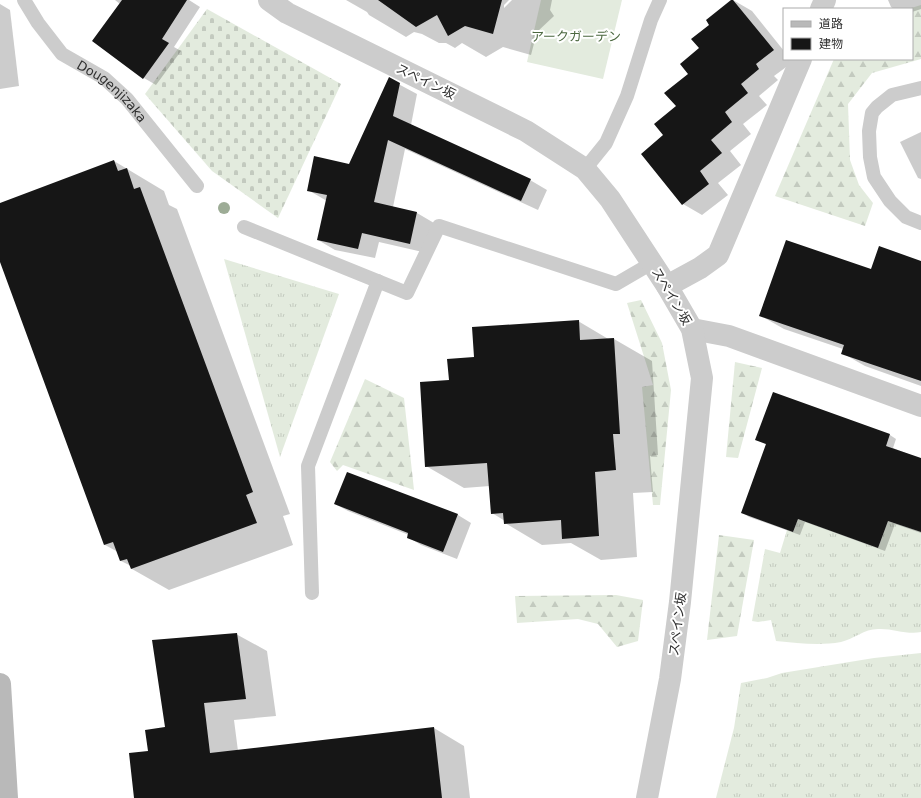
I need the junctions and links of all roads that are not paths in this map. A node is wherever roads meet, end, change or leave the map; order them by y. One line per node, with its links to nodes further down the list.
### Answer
1 (24, 0): 7 (lane, Dougenjizaka)
2 (269, 0): 6 (street, スペイン坂)
3 (660, 0): 6 (lane)
4 (801, 60): 12 (street)
5 (921, 88): 8 (lane)
6 (585, 169): 10 (street, スペイン坂)
7 (197, 186)
8 (921, 222)
9 (244, 227): 11 (lane)
10 (652, 263): 11 (lane); 12 (street, スペイン坂)
11 (378, 281): 15 (lane)
12 (667, 286): 13 (street, スペイン坂)
13 (692, 329): 14 (street); 18 (street, スペイン坂)
14 (921, 406)
15 (312, 593)
16 (0, 689): 17 (main road)
17 (7, 798)
18 (647, 798)

